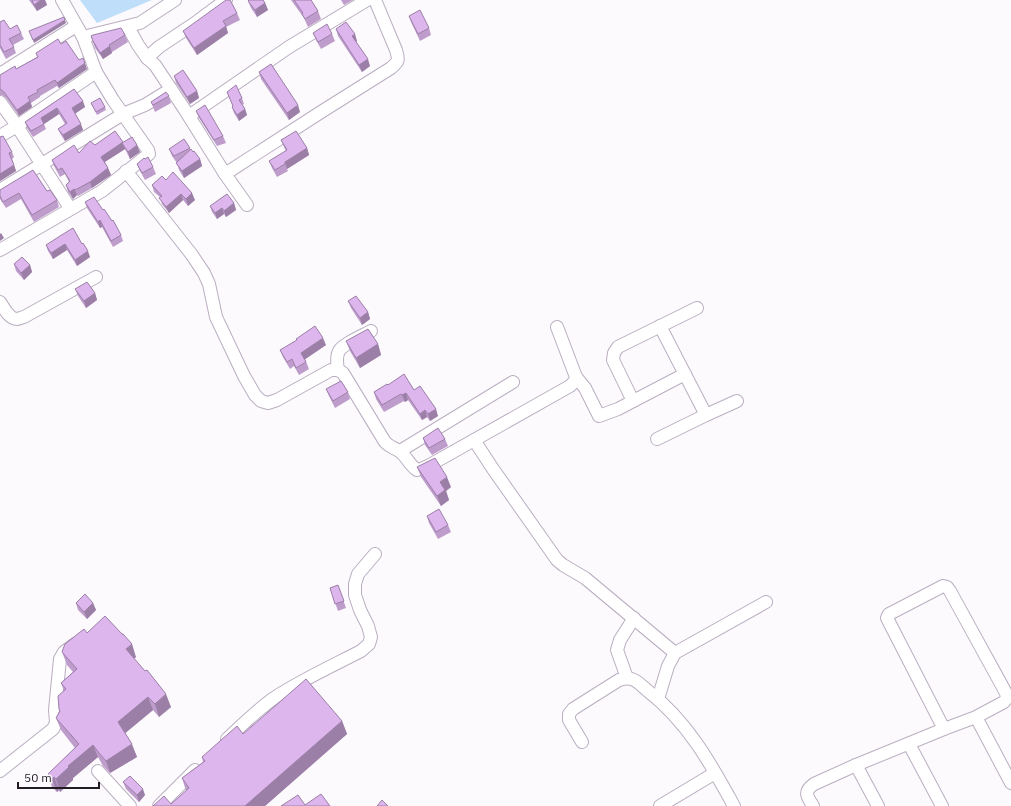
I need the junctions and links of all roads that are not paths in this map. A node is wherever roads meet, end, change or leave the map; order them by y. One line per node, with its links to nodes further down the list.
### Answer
1 (62, 0): 6 (street)
2 (175, 0): 7 (street)
3 (226, 0): 9 (street)
4 (367, 0): 15 (street)
5 (375, 0): 20 (street)
6 (76, 26): 8 (street); 11 (street)
7 (128, 26): 8 (street); 9 (street)
8 (83, 37): 10 (street)
9 (147, 58): 12 (street)
10 (96, 72): 14 (street); 16 (street)
11 (0, 74)
12 (171, 89): 14 (street); 15 (street)
13 (0, 102): 16 (street)
14 (123, 114): 18 (street); 19 (street)
15 (189, 116): 20 (street)
16 (17, 126): 17 (street); 18 (street)
17 (0, 136)
18 (42, 164): 21 (street); 23 (street)
19 (126, 171): 23 (street); 31 (street)
20 (225, 174): 22 (street)
21 (0, 190)
22 (247, 205)
23 (70, 208): 24 (street)
24 (0, 250)
25 (96, 277): 26 (street)
26 (0, 302)
27 (697, 308): 28 (street)
28 (660, 326): 32 (street); 35 (street)
29 (557, 327): 33 (street)
30 (371, 331): 31 (street)
31 (338, 370): 40 (street)
32 (685, 374): 35 (street); 37 (street)
33 (576, 377): 35 (street); 39 (street)
34 (513, 382): 40 (street)
35 (633, 400)
36 (737, 401): 37 (street)
37 (706, 415): 38 (street)
38 (657, 439)
39 (474, 440): 40 (street); 43 (street)
40 (400, 451)
41 (375, 554): 51 (street)
42 (766, 602): 45 (street)
43 (634, 618): 45 (street); 46 (street)
44 (82, 638): 55 (street)
45 (675, 653): 47 (street)
46 (627, 678): 47 (street); 50 (street)
47 (658, 699): 57 (street)
48 (976, 717): 49 (street); 49 (street); 58 (street)
49 (944, 729): 52 (street)
50 (582, 742)
51 (221, 744)
52 (909, 744): 54 (street); 65 (street)
53 (205, 760): 60 (street)
54 (856, 765): 63 (street); 64 (street)
55 (0, 772)
56 (98, 772): 59 (street)
57 (715, 773): 61 (street); 62 (street)
58 (1011, 784)
59 (130, 806)
60 (159, 806)
61 (660, 806)
62 (734, 806)
63 (813, 806)
64 (878, 806)
65 (942, 806)

